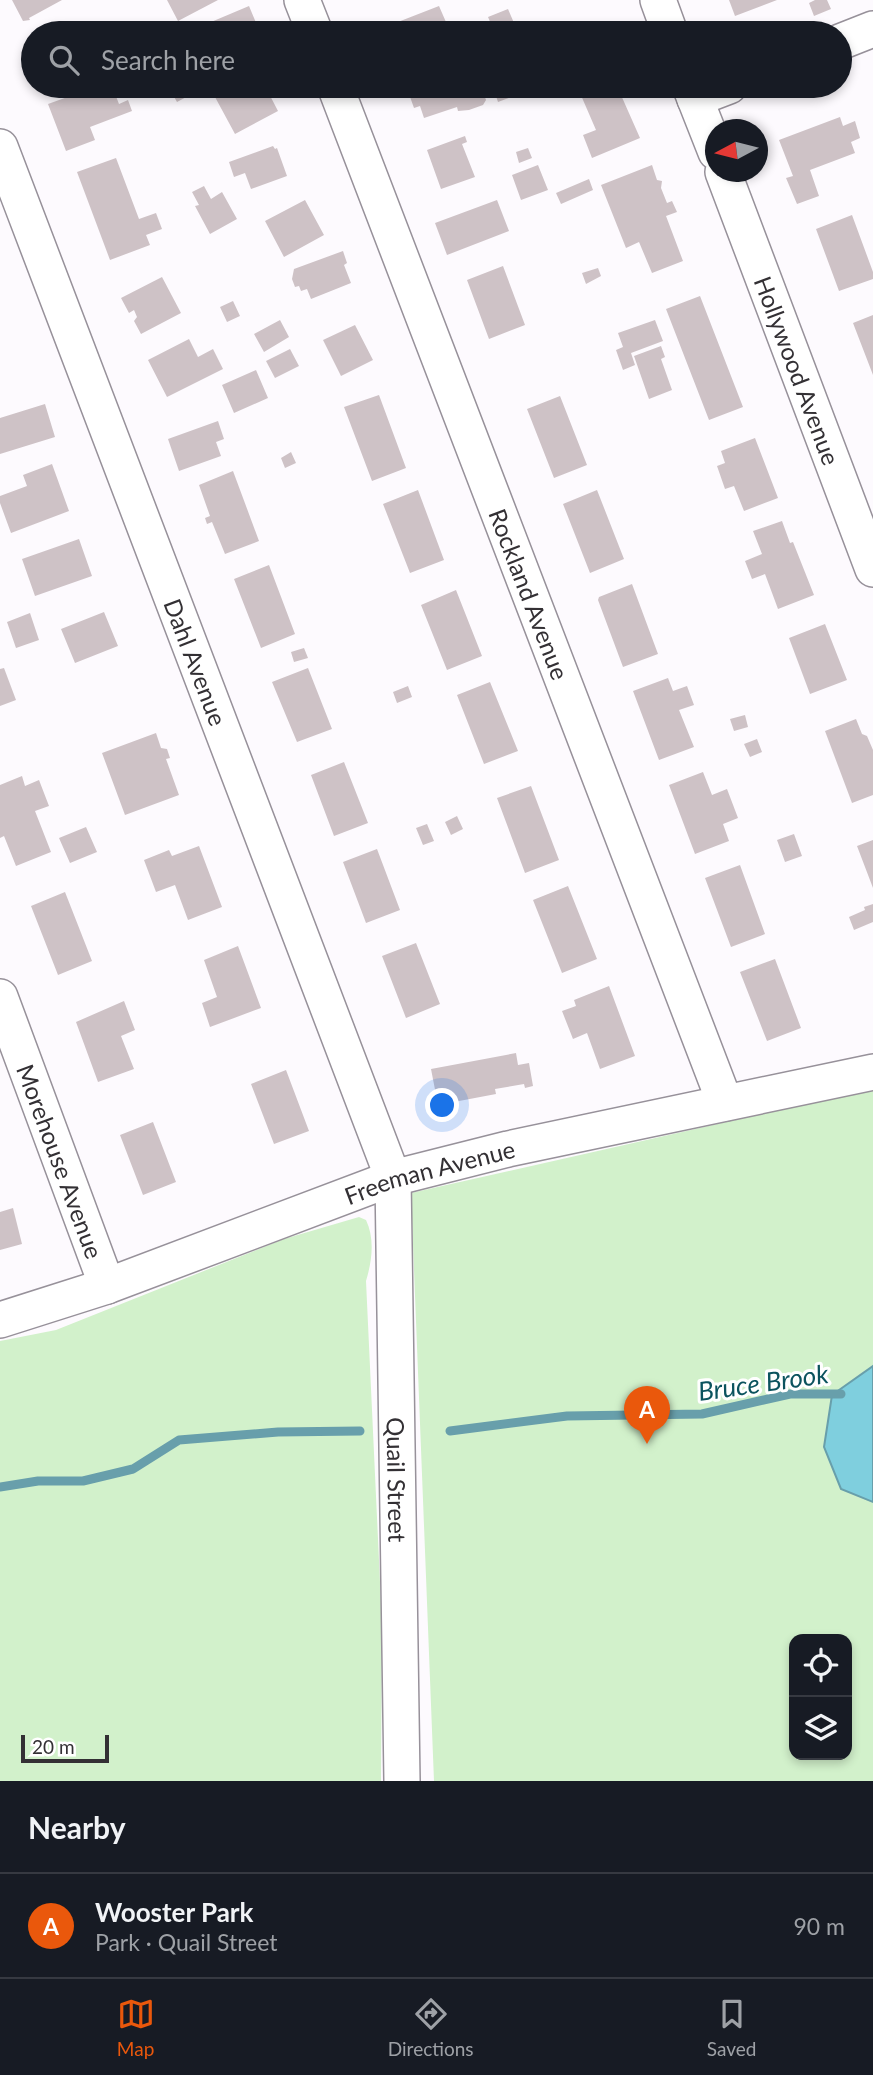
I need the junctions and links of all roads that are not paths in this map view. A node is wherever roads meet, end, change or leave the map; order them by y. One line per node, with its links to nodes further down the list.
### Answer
1 (303, 0): 3 (street)
2 (658, 0): 4 (street)
3 (311, 21)
4 (666, 21)
5 (873, 29): 6 (street)
6 (852, 37)
7 (340, 98): 15 (street, Rockland Avenue)
8 (695, 98): 9 (street)
9 (705, 123)
10 (0, 147): 16 (street, Dahl Avenue)
11 (727, 182): 12 (street, Hollywood Avenue)
12 (873, 569)
13 (0, 997): 17 (street, Morehouse Avenue)
14 (873, 1072): 15 (street, Freeman Avenue)
15 (724, 1103): 16 (street, Freeman Avenue)
16 (393, 1178): 17 (street, Freeman Avenue); 19 (street, Quail Street)
17 (107, 1286): 18 (street, Freeman Avenue)
18 (0, 1320)
19 (402, 1781)

